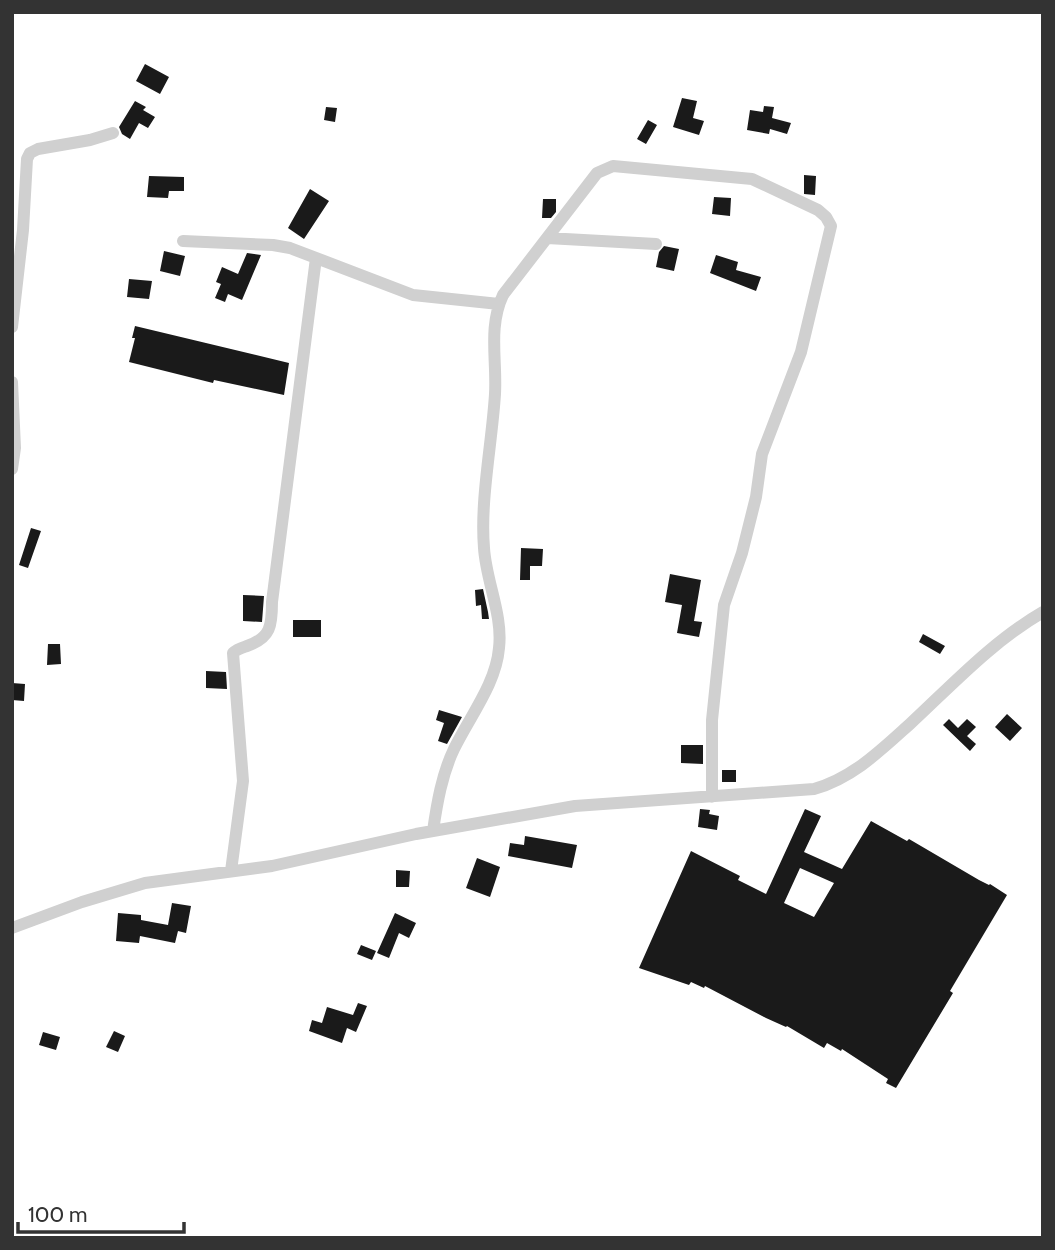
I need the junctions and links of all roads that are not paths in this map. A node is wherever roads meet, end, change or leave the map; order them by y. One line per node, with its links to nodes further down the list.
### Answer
1 (113, 133): 7 (street)
2 (547, 238): 4 (street); 6 (street); 11 (street)
3 (183, 241): 5 (street)
4 (656, 244)
5 (316, 258): 6 (street); 13 (street)
6 (499, 304): 12 (street)
7 (12, 327)
8 (12, 382): 9 (street)
9 (12, 468)
10 (1043, 612): 11 (street)
11 (712, 797): 12 (street)
12 (433, 831): 13 (street)
13 (231, 871): 14 (street)
14 (12, 928)

